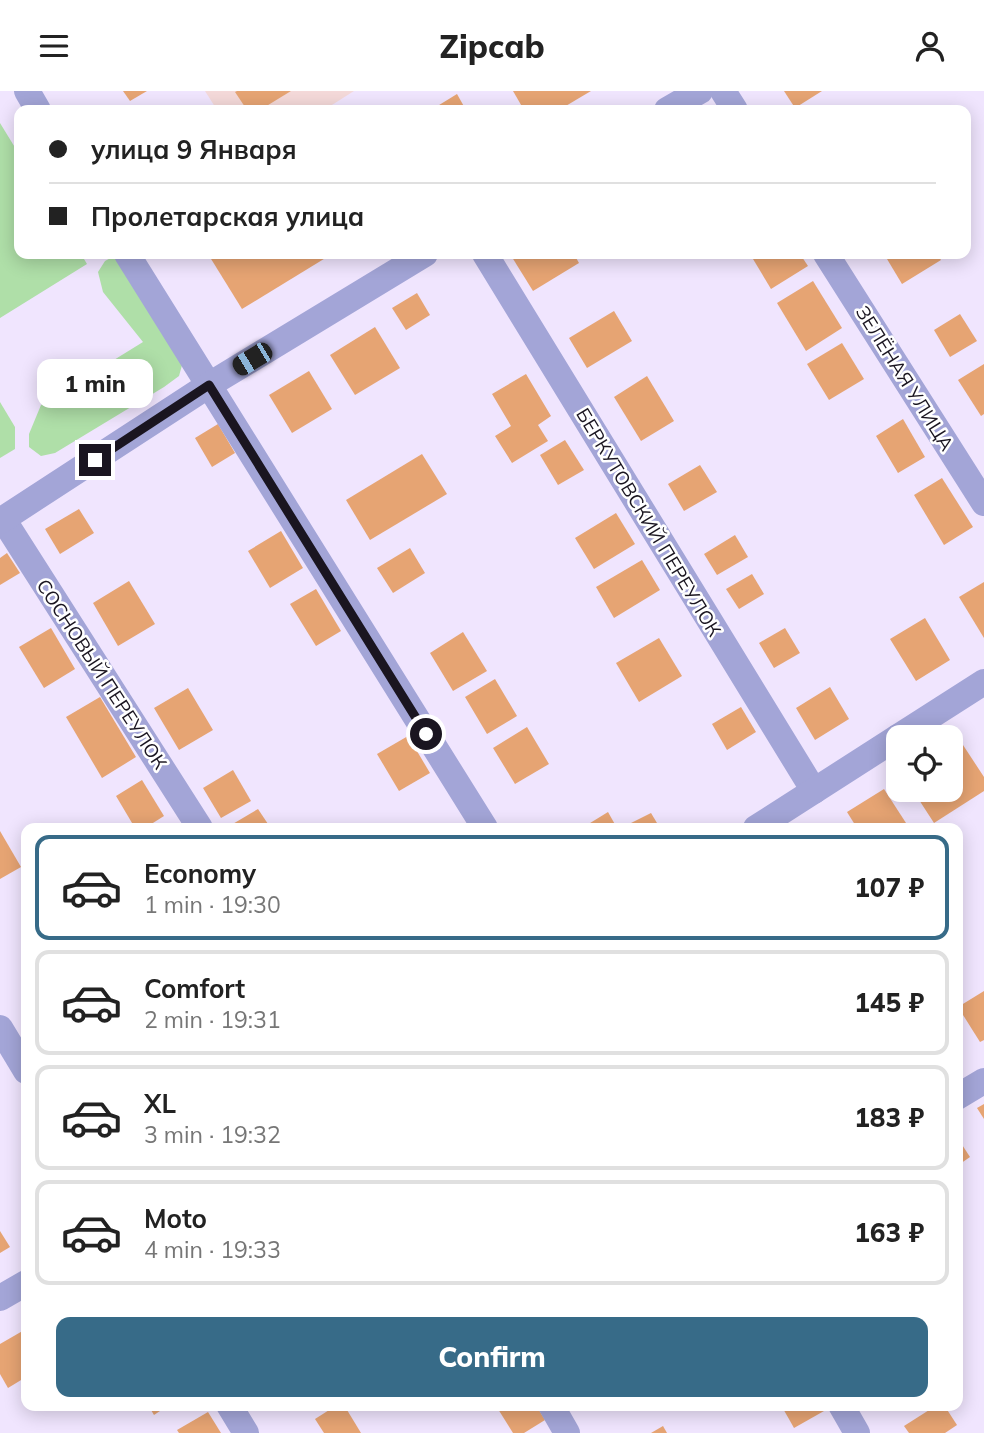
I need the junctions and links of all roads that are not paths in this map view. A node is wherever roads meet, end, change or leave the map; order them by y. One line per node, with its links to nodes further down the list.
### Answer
1 (700, 91): 2 (street)
2 (676, 105)
3 (130, 259): 7 (street)
4 (417, 259): 7 (street)
5 (488, 259): 13 (street, БЕРКУТОВСКИЙ ПЕРЕУЛОК)
6 (829, 259): 8 (street, ЗЕЛЁНАЯ УЛИЦА)
7 (209, 385): 9 (street); 15 (street)
8 (984, 503)
9 (2, 520): 14 (street, СОСНОВЫЙ ПЕРЕУЛОК)
10 (984, 682): 11 (street)
11 (917, 725)
12 (886, 745): 13 (street)
13 (814, 791): 16 (street)
14 (197, 823)
15 (482, 823)
16 (764, 823)
17 (0, 1028): 18 (street)
18 (21, 1063)
19 (984, 1081): 20 (street)
20 (963, 1093)
21 (21, 1286): 22 (street)
22 (0, 1298)
23 (233, 1411): 26 (street)
24 (554, 1411): 27 (street)
25 (844, 1411): 28 (street)
26 (246, 1433)
27 (567, 1433)
28 (857, 1433)

